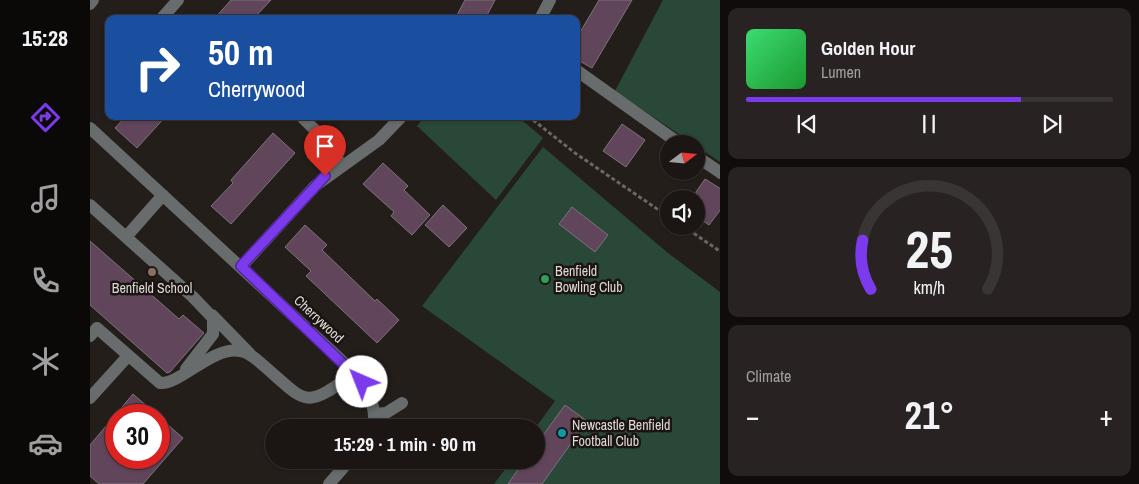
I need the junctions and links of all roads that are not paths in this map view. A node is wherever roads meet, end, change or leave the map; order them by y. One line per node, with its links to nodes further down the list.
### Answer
1 (93, 0): 4 (street)
2 (178, 0): 5 (street)
3 (550, 0): 6 (street)
4 (90, 4)
5 (167, 15)
6 (542, 15)
7 (580, 73): 11 (street)
8 (305, 120): 13 (street)
9 (398, 120): 13 (street)
10 (90, 128): 15 (street, Cherrywood)
11 (667, 135)
12 (705, 162): 14 (street)
13 (342, 165): 18 (street)
14 (720, 173)
15 (163, 195): 17 (street); 18 (street, Cherrywood)
16 (90, 205): 17 (street)
17 (126, 237): 19 (street)
18 (241, 266): 23 (street, Cherrywood)
19 (209, 312): 22 (street); 24 (street)
20 (90, 336): 21 (street)
21 (128, 356): 24 (street); 25 (street)
22 (252, 356): 23 (street); 24 (street)
23 (355, 373): 27 (street, Cherrywood)
24 (181, 374)
25 (90, 398)
26 (402, 403): 27 (street)
27 (374, 414): 28 (street, Cherrywood)
28 (373, 419)
29 (342, 469): 30 (street)
30 (329, 484)

